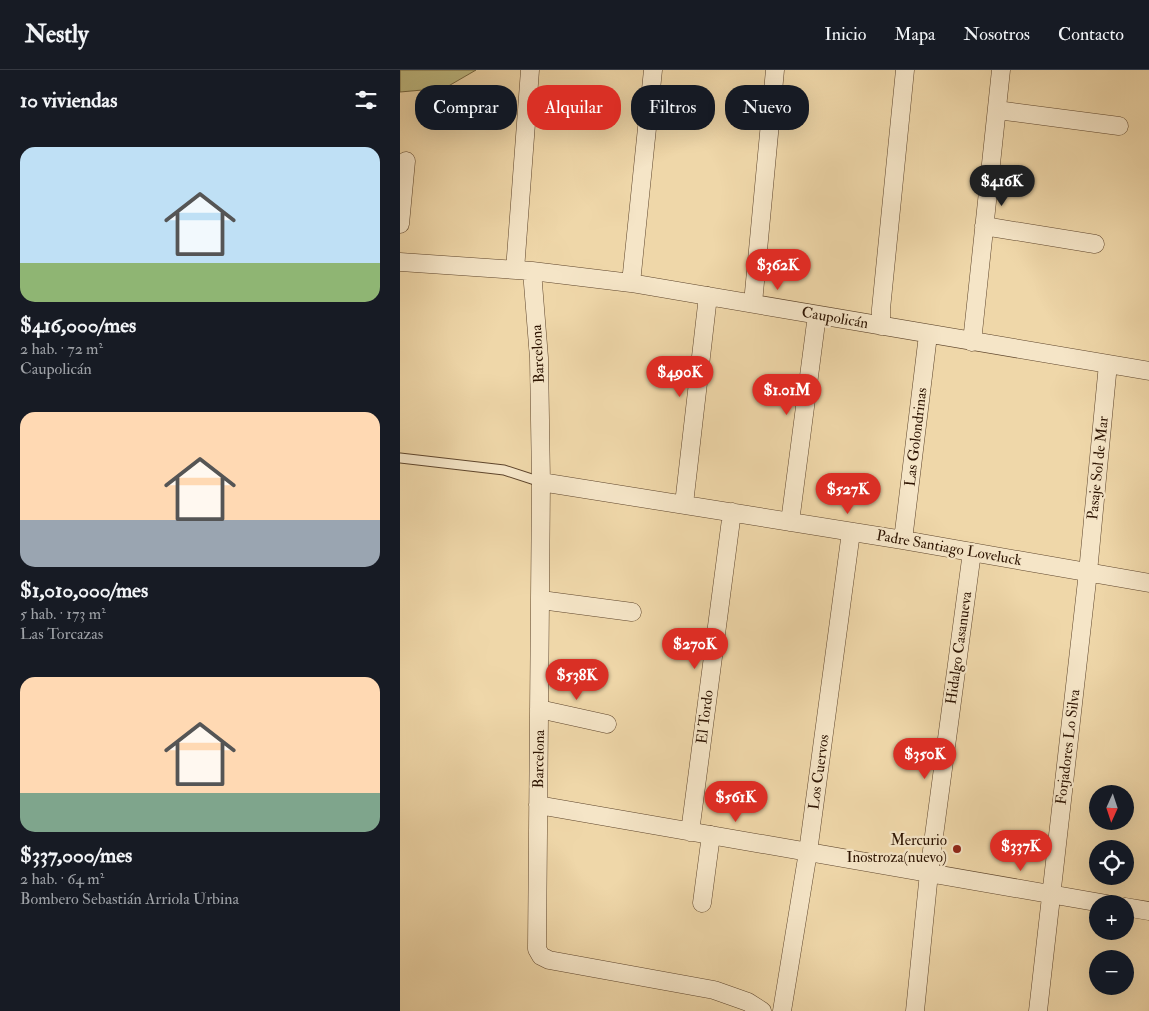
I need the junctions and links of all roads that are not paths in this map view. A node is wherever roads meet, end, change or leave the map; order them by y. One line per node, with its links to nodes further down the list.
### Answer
1 (530, 70): 13 (street, Barcelona)
2 (653, 70): 14 (street)
3 (775, 70): 16 (street)
4 (905, 70): 18 (street)
5 (1002, 70): 6 (street)
6 (997, 110): 7 (street); 10 (street)
7 (1119, 126)
8 (406, 161): 9 (street)
9 (400, 224)
10 (984, 226): 11 (street); 20 (street)
11 (1095, 244)
12 (400, 262): 13 (street, Caupolicán)
13 (524, 271): 14 (street, Caupolicán); 24 (street, Barcelona)
14 (631, 283): 15 (street, Caupolicán)
15 (708, 296): 16 (street, Caupolicán); 25 (street)
16 (753, 303): 17 (street, Caupolicán)
17 (817, 314): 18 (street, Caupolicán); 27 (street)
18 (881, 326): 19 (street, Caupolicán)
19 (928, 335): 20 (street, Caupolicán); 29 (street, Las Golondrinas)
20 (972, 342): 21 (street, Caupolicán)
21 (1108, 364): 22 (street, Caupolicán); 31 (street, Pasaje Sol de Mar)
22 (1149, 371)
23 (400, 458): 24 (lane)
24 (541, 482): 25 (street, Padre Santiago Loveluck); 33 (street, Barcelona)
25 (684, 504): 26 (street, Padre Santiago Loveluck)
26 (732, 512): 27 (street, Padre Santiago Loveluck); 38 (street, El Tordo)
27 (790, 522): 28 (street, Padre Santiago Loveluck)
28 (851, 532): 29 (street, Padre Santiago Loveluck); 40 (street, Los Cuervos)
29 (903, 540): 30 (street, Padre Santiago Loveluck)
30 (972, 552): 31 (street, Padre Santiago Loveluck); 41 (street, Hidalgo Casanueva)
31 (1088, 572): 32 (street, Padre Santiago Loveluck); 42 (street, Forjadores Lo Silva)
32 (1149, 583)
33 (541, 600): 34 (street); 35 (street, Barcelona)
34 (632, 612)
35 (539, 709): 36 (street); 37 (street, Barcelona)
36 (607, 724)
37 (538, 805): 38 (street); 47 (street, Barcelona)
38 (690, 832): 39 (street)
39 (710, 835): 40 (street); 44 (street)
40 (808, 852): 41 (street); 48 (street, Los Cuervos)
41 (929, 873): 42 (street); 49 (street, Hidalgo Casanueva)
42 (1051, 894): 43 (street); 50 (street, Forjadores Lo Silva)
43 (1089, 901)
44 (702, 902)
45 (1134, 908): 46 (street)
46 (1149, 911)
47 (762, 1011)
48 (782, 1011)
49 (915, 1011)
50 (1038, 1011)

